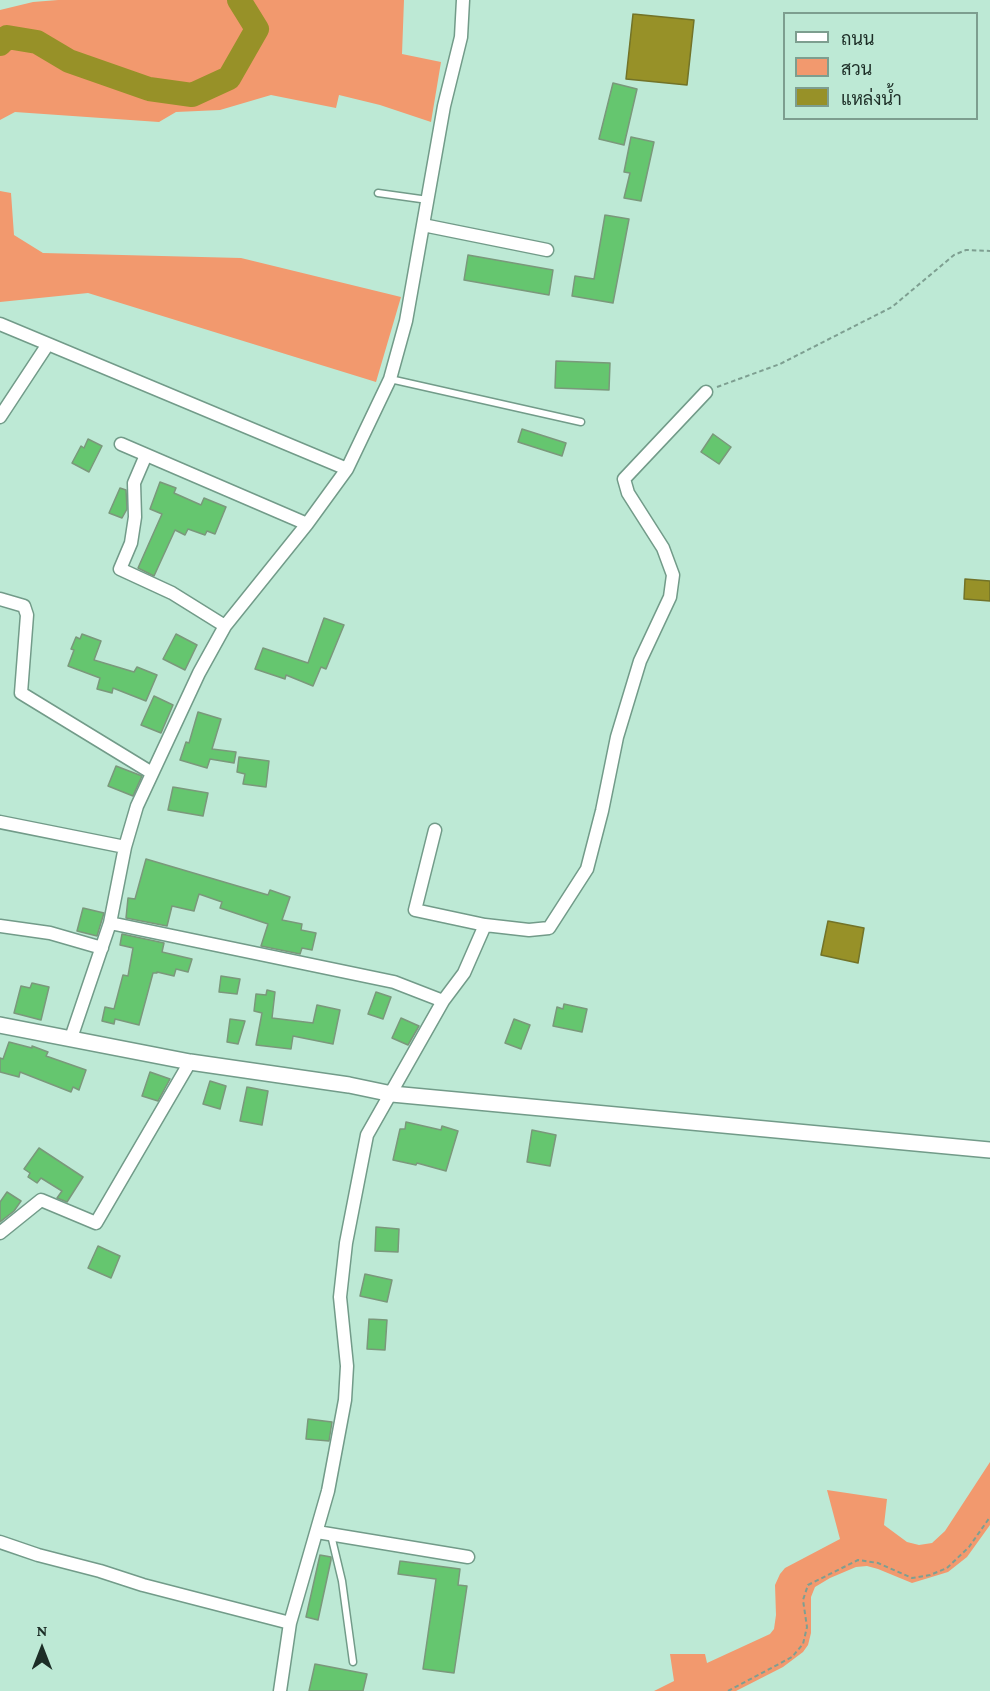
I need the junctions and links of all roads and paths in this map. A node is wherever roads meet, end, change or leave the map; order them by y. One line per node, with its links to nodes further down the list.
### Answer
1 (463, 0): 3 (street)
2 (378, 193): 3 (lane)
3 (428, 200): 4 (street)
4 (423, 225): 5 (street); 9 (street)
5 (547, 250)
6 (990, 251): 10 (path)
7 (0, 324): 8 (street)
8 (48, 344): 11 (street); 15 (street)
9 (390, 379): 12 (lane); 15 (street)
10 (706, 392): 24 (street)
11 (0, 417)
12 (581, 422)
13 (121, 444): 14 (street)
14 (146, 455): 16 (street); 18 (street)
15 (347, 469): 16 (street)
16 (307, 524): 18 (street)
17 (0, 599): 19 (street)
18 (225, 626): 19 (street)
19 (152, 773): 22 (street)
20 (0, 822): 22 (street)
21 (435, 830): 24 (street)
22 (125, 847): 23 (street)
23 (110, 923): 26 (street); 27 (street)
24 (485, 925): 27 (street)
25 (0, 926): 26 (street)
26 (102, 948): 29 (street)
27 (444, 1001): 31 (street)
28 (0, 1025): 29 (street)
29 (71, 1038): 30 (street)
30 (190, 1062): 31 (street); 33 (street)
31 (392, 1094): 32 (street); 35 (street)
32 (990, 1150)
33 (1, 1232)
34 (990, 1517): 42 (path)
35 (317, 1532): 36 (street); 39 (street)
36 (331, 1534): 38 (street); 40 (lane)
37 (0, 1542): 39 (street)
38 (468, 1557)
39 (290, 1623): 41 (street)
40 (353, 1662)
41 (280, 1691)
42 (728, 1691)

